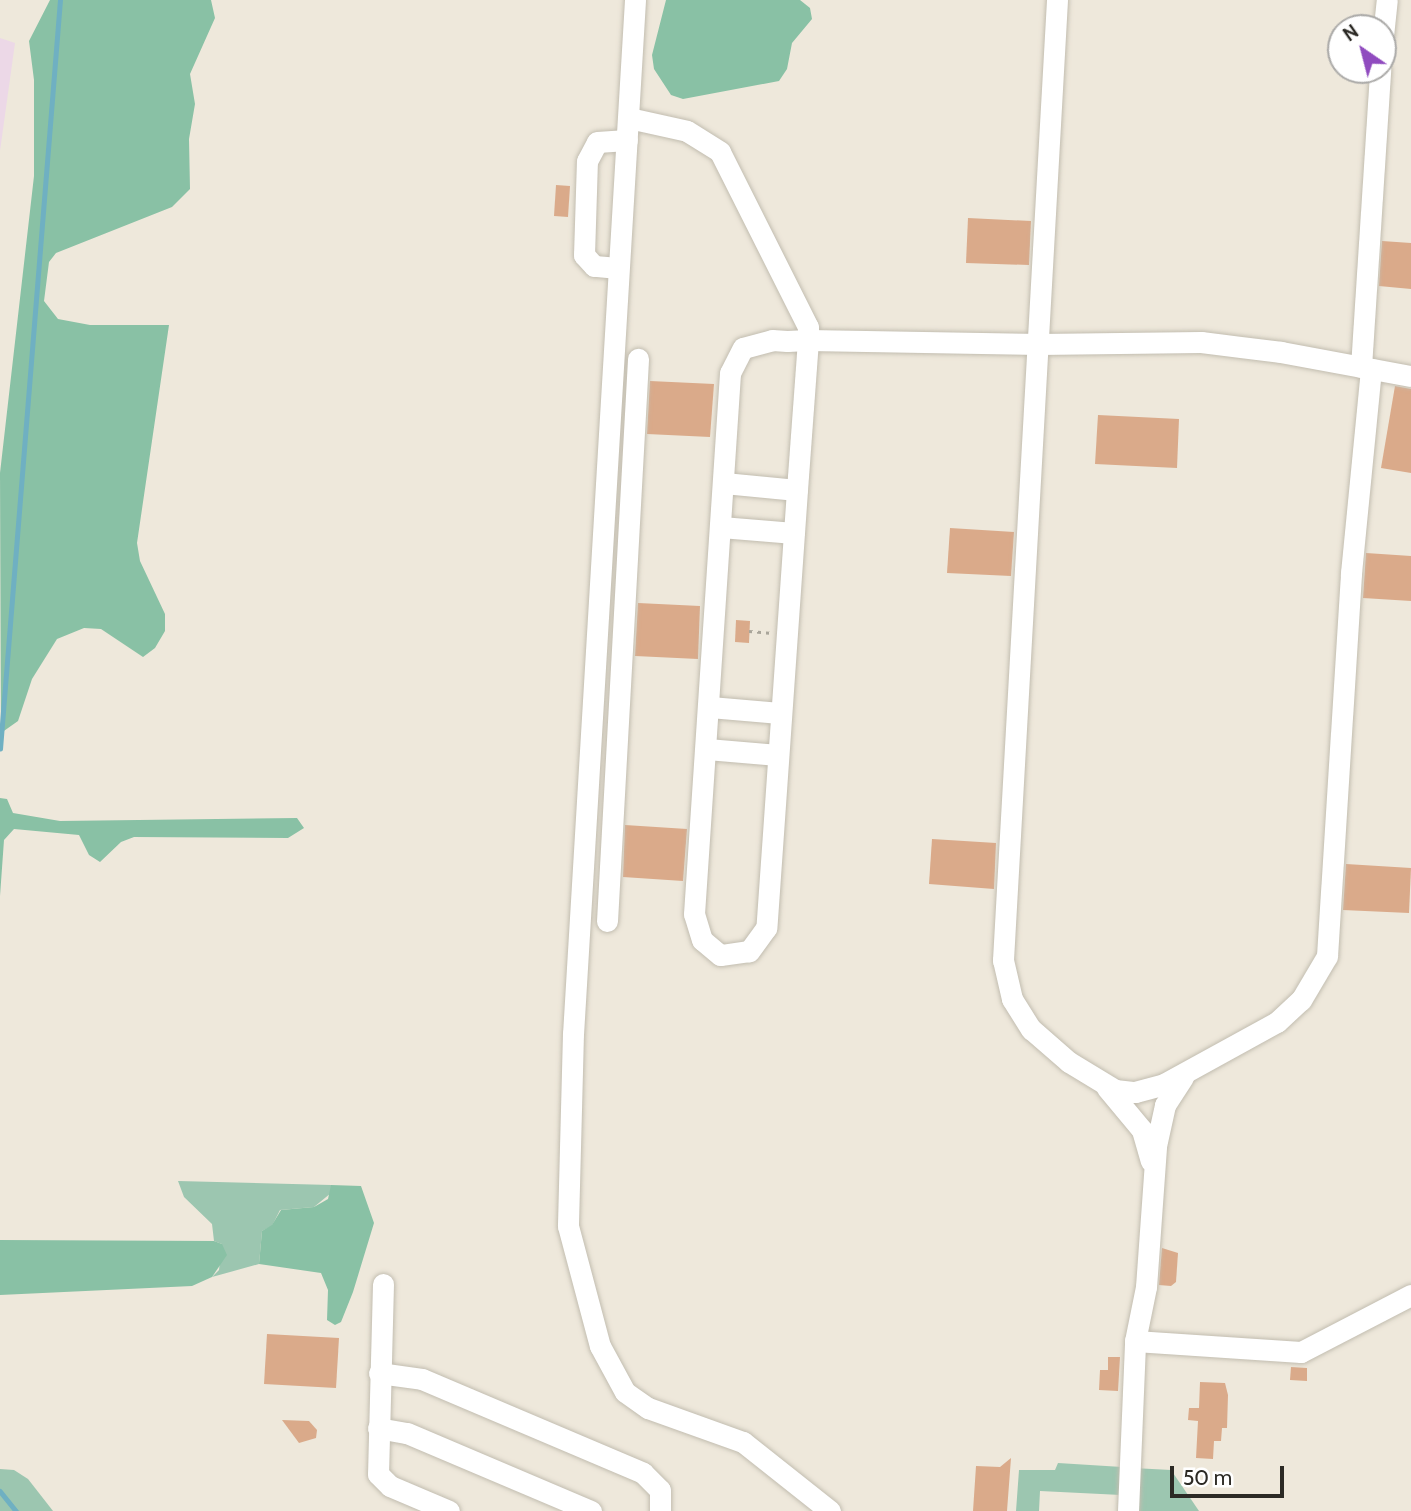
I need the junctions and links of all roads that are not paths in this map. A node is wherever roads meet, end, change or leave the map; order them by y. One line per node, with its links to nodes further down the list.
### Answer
1 (635, 0): 4 (street)
2 (1057, 0): 8 (street)
3 (1379, 84): 10 (street)
4 (628, 118): 5 (street); 7 (street)
5 (627, 140): 6 (street); 6 (street)
6 (618, 268): 32 (street)
7 (808, 340): 8 (street); 12 (street); 13 (street)
8 (1039, 344): 10 (street); 22 (street)
9 (638, 359): 20 (street)
10 (1366, 368): 11 (street); 21 (street)
11 (1411, 376)
12 (724, 483): 13 (street); 14 (street)
13 (797, 490): 15 (street)
14 (721, 527): 15 (street); 16 (street)
15 (794, 533): 17 (street)
16 (710, 707): 17 (street); 18 (street)
17 (780, 713): 19 (street)
18 (707, 749): 19 (street); 19 (street)
19 (778, 755)
20 (607, 921)
21 (1189, 1071): 22 (street); 23 (street)
22 (1103, 1083): 23 (street)
23 (1152, 1173): 26 (street)
24 (383, 1284): 27 (street)
25 (1411, 1295): 26 (street)
26 (1135, 1341): 33 (street)
27 (379, 1373): 28 (street); 31 (street)
28 (378, 1428): 29 (street); 30 (street)
29 (449, 1511)
30 (591, 1511)
31 (660, 1511)
32 (830, 1511)
33 (1128, 1511)

